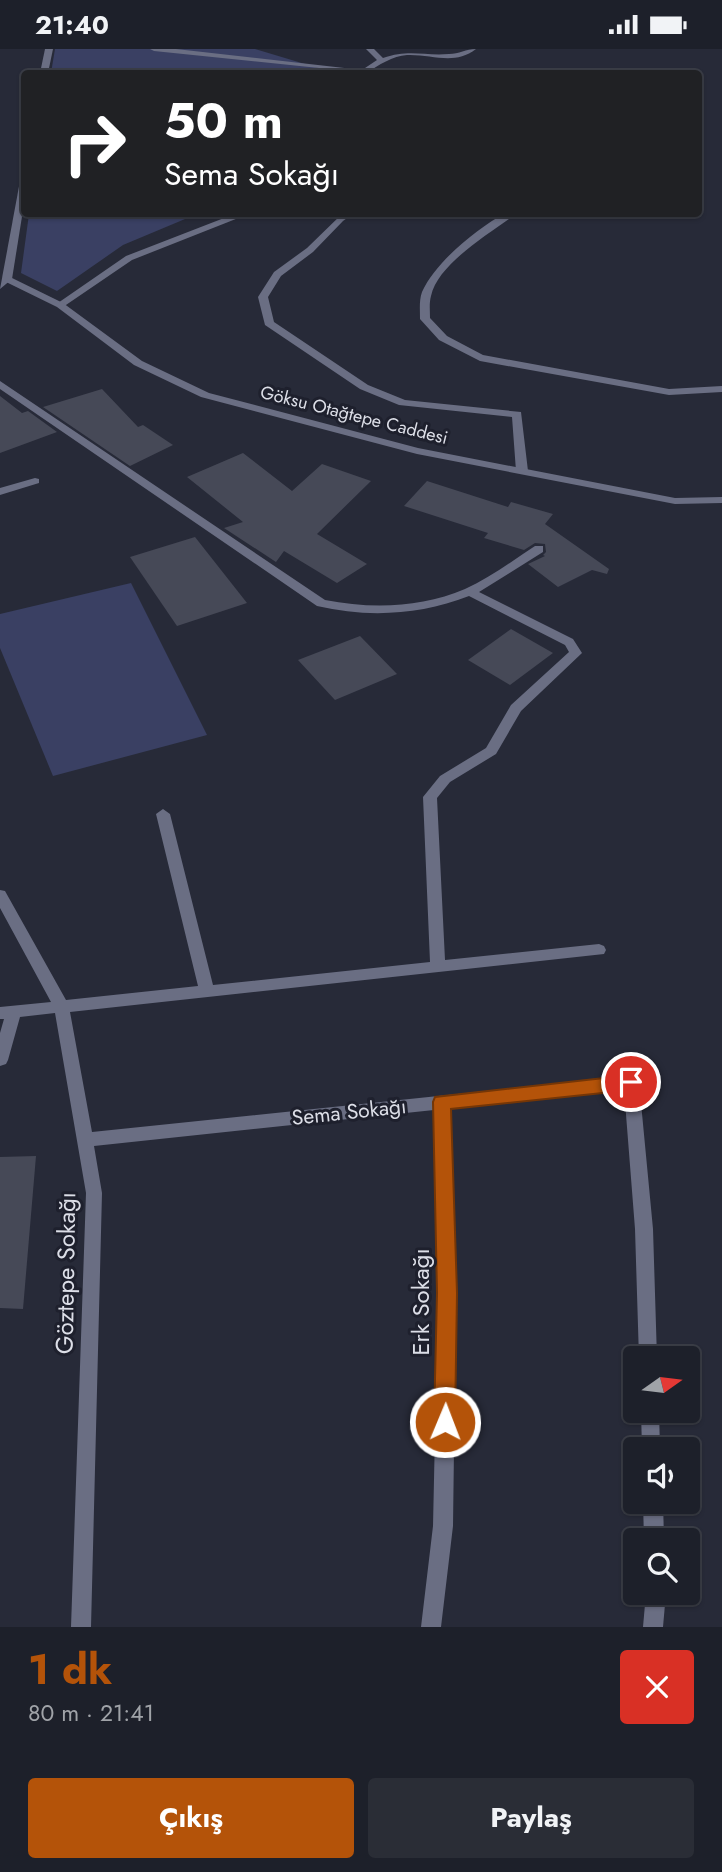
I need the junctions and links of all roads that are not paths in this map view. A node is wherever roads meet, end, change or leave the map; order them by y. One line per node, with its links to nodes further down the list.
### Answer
1 (49, 49): 6 (street)
2 (154, 49): 7 (street)
3 (370, 49): 5 (street)
4 (472, 49): 5 (street)
5 (383, 61): 8 (street)
6 (45, 70)
7 (336, 70)
8 (367, 70)
9 (21, 196): 13 (street)
10 (237, 217): 14 (street)
11 (344, 217): 17 (street)
12 (505, 217): 16 (street)
13 (3, 283): 14 (street, Göksu Otağtepe Caddesi)
14 (60, 305): 17 (street, Göksu Otağtepe Caddesi)
15 (0, 384): 22 (street)
16 (722, 389)
17 (522, 471): 20 (street, Göksu Otağtepe Caddesi)
18 (35, 481): 19 (street)
19 (0, 492)
20 (722, 500)
21 (539, 549): 22 (street)
22 (470, 591): 26 (street)
23 (163, 814): 27 (street)
24 (0, 895): 28 (street, Göztepe Sokağı)
25 (599, 950): 26 (street)
26 (438, 967): 27 (street)
27 (207, 992): 28 (street)
28 (62, 1007): 29 (street); 32 (street, Göztepe Sokağı)
29 (7, 1012): 30 (street)
30 (0, 1060)
31 (442, 1102): 32 (street, Sema Sokağı); 33 (street, Sema Sokağı); 36 (street, Erk Sokağı)
32 (85, 1140): 35 (street, Göztepe Sokağı)
33 (648, 1346)
34 (655, 1605): 37 (street)
35 (81, 1627)
36 (430, 1627)
37 (653, 1627)

